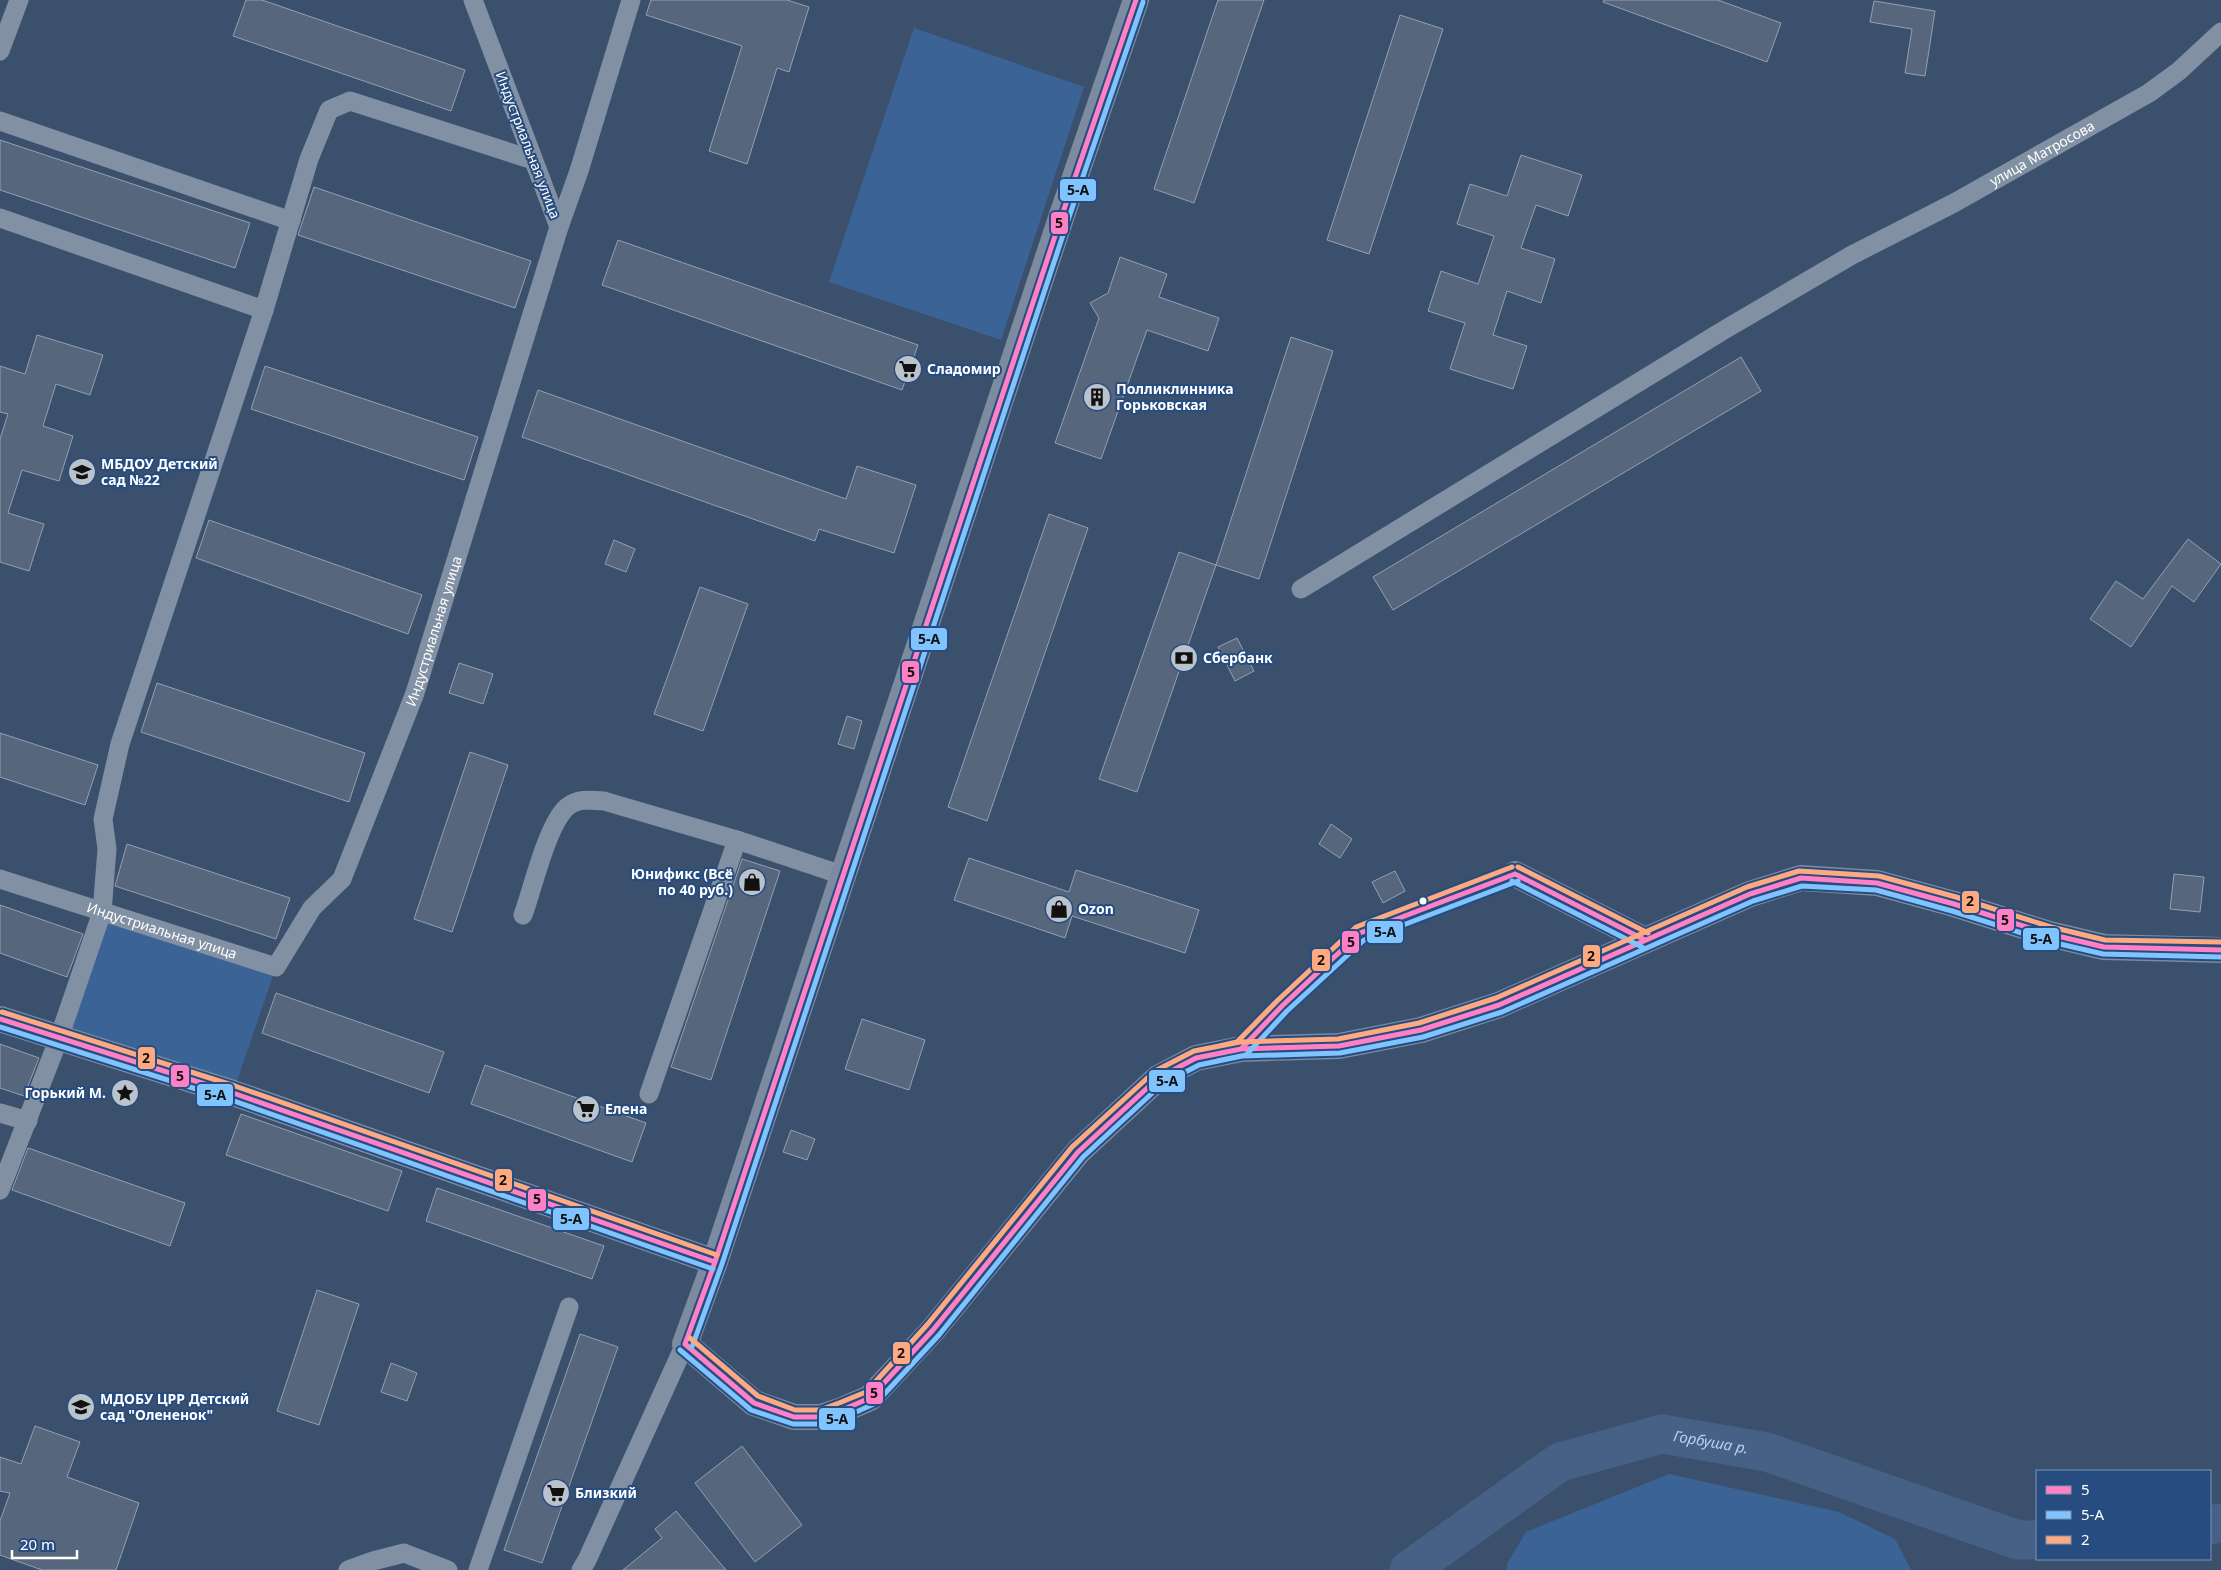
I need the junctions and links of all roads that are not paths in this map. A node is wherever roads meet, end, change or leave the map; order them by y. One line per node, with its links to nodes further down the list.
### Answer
1 (19, 0): 6 (street)
2 (473, 0): 8 (street, Индустриальная улица)
3 (631, 0): 11 (street)
4 (1136, 0): 16 (street)
5 (2221, 32): 13 (street, улица Матросова)
6 (0, 51)
7 (0, 121): 10 (street)
8 (533, 160): 10 (street); 11 (street, Индустриальная улица)
9 (0, 218): 12 (street)
10 (291, 221): 12 (street)
11 (559, 227): 18 (street, Индустриальная улица)
12 (264, 310): 18 (street)
13 (1301, 589)
14 (737, 840): 16 (street); 19 (street); 24 (street)
15 (1514, 874): 20 (street)
16 (842, 875): 28 (street)
17 (0, 879): 18 (street, Индустриальная улица)
18 (102, 912): 23 (street)
19 (524, 915)
20 (1645, 940): 21 (street); 30 (street)
21 (2221, 950)
22 (0, 1019): 23 (street)
23 (60, 1038): 26 (street); 28 (street)
24 (649, 1094)
25 (0, 1113): 26 (street)
26 (28, 1121): 27 (street)
27 (0, 1190)
28 (715, 1262): 30 (street)
29 (569, 1308): 33 (street)
30 (685, 1344): 34 (street)
31 (348, 1570): 32 (street)
32 (448, 1570)
33 (478, 1570)
34 (581, 1570)

